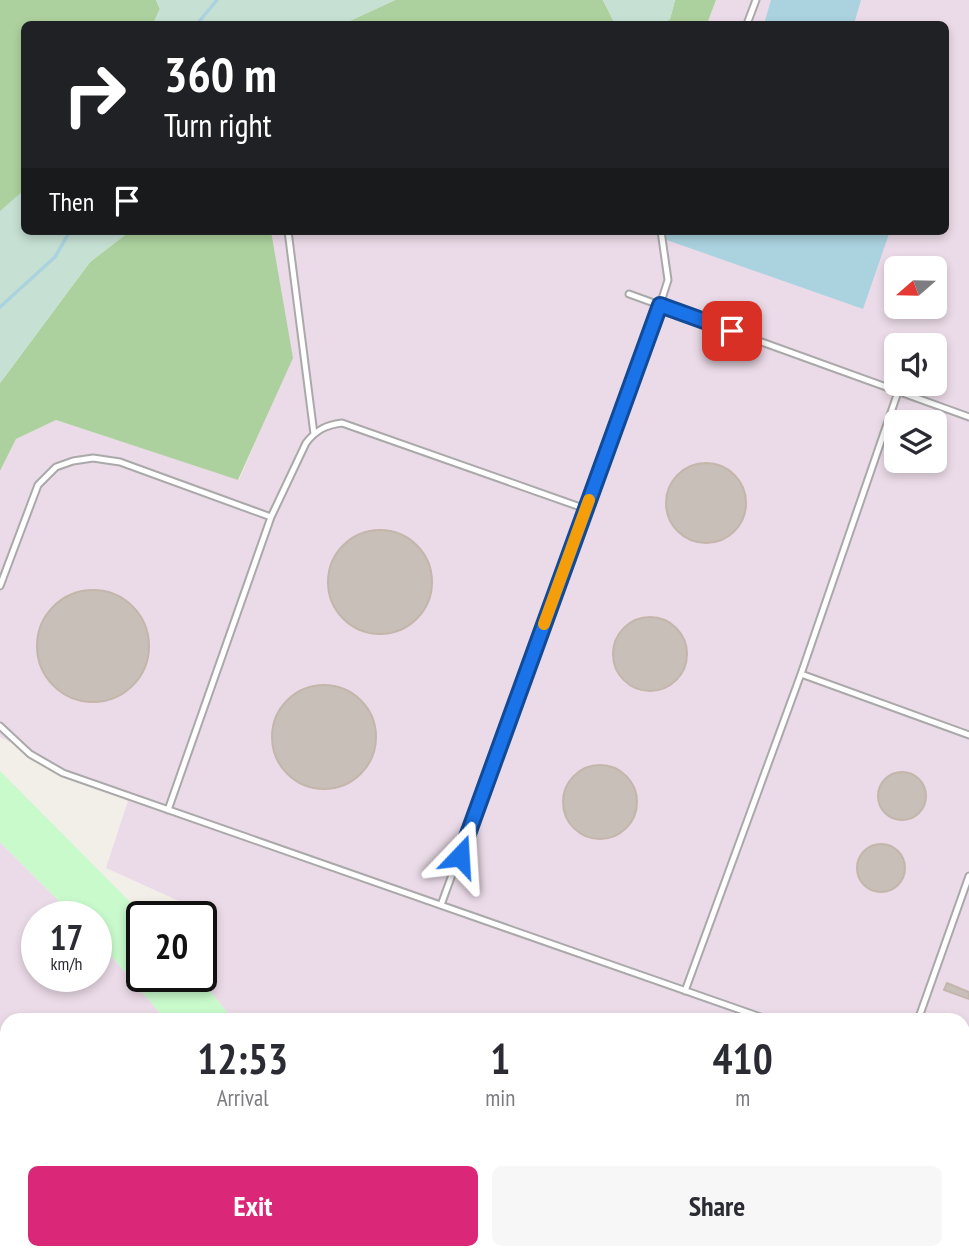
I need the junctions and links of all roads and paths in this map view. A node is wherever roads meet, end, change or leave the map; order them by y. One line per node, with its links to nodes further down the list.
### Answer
1 (756, 0): 2 (lane)
2 (748, 21)
3 (289, 235): 11 (lane)
4 (662, 235): 6 (lane)
5 (629, 294): 6 (lane)
6 (660, 305): 7 (lane); 12 (lane)
7 (884, 387)
8 (897, 396): 15 (lane)
9 (909, 396): 10 (lane)
10 (969, 417)
11 (314, 434): 12 (lane); 13 (lane)
12 (586, 509): 20 (lane)
13 (271, 517): 14 (lane); 18 (lane)
14 (0, 586)
15 (801, 674): 17 (lane); 21 (lane)
16 (0, 726): 18 (lane)
17 (969, 735)
18 (168, 810): 20 (lane)
19 (969, 876): 23 (lane)
20 (442, 905): 21 (lane)
21 (685, 991): 22 (lane)
22 (749, 1013)
23 (920, 1013)

